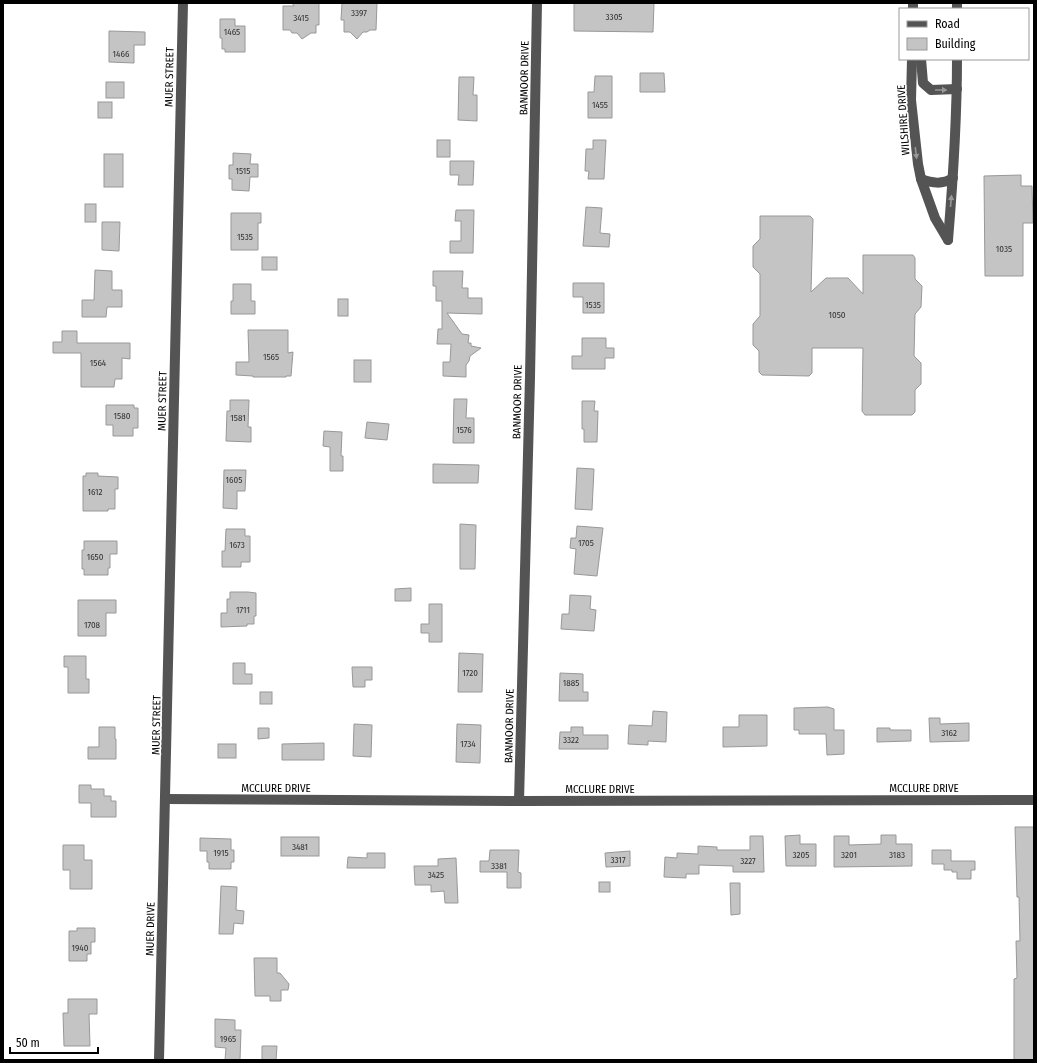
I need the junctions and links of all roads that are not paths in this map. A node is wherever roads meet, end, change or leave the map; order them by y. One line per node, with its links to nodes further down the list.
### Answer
1 (183, 3): 9 (street, MUER STREET)
2 (537, 3): 11 (street, BANMOOR DRIVE)
3 (912, 60): 8 (street, WILSHIRE DRIVE, one-way to 8)
4 (922, 60): 6 (street, WILSHIRE DRIVE, one-way to 6)
5 (957, 60): 6 (street, WILSHIRE DRIVE)
6 (957, 89): 7 (street, WILSHIRE DRIVE)
7 (953, 178): 8 (street); 8 (street, WILSHIRE DRIVE, one-way to 7)
8 (921, 179)
9 (166, 800): 11 (street, MCCLURE DRIVE); 12 (street, MUER DRIVE)
10 (1034, 800): 11 (street, MCCLURE DRIVE)
11 (519, 801)
12 (160, 1060)

